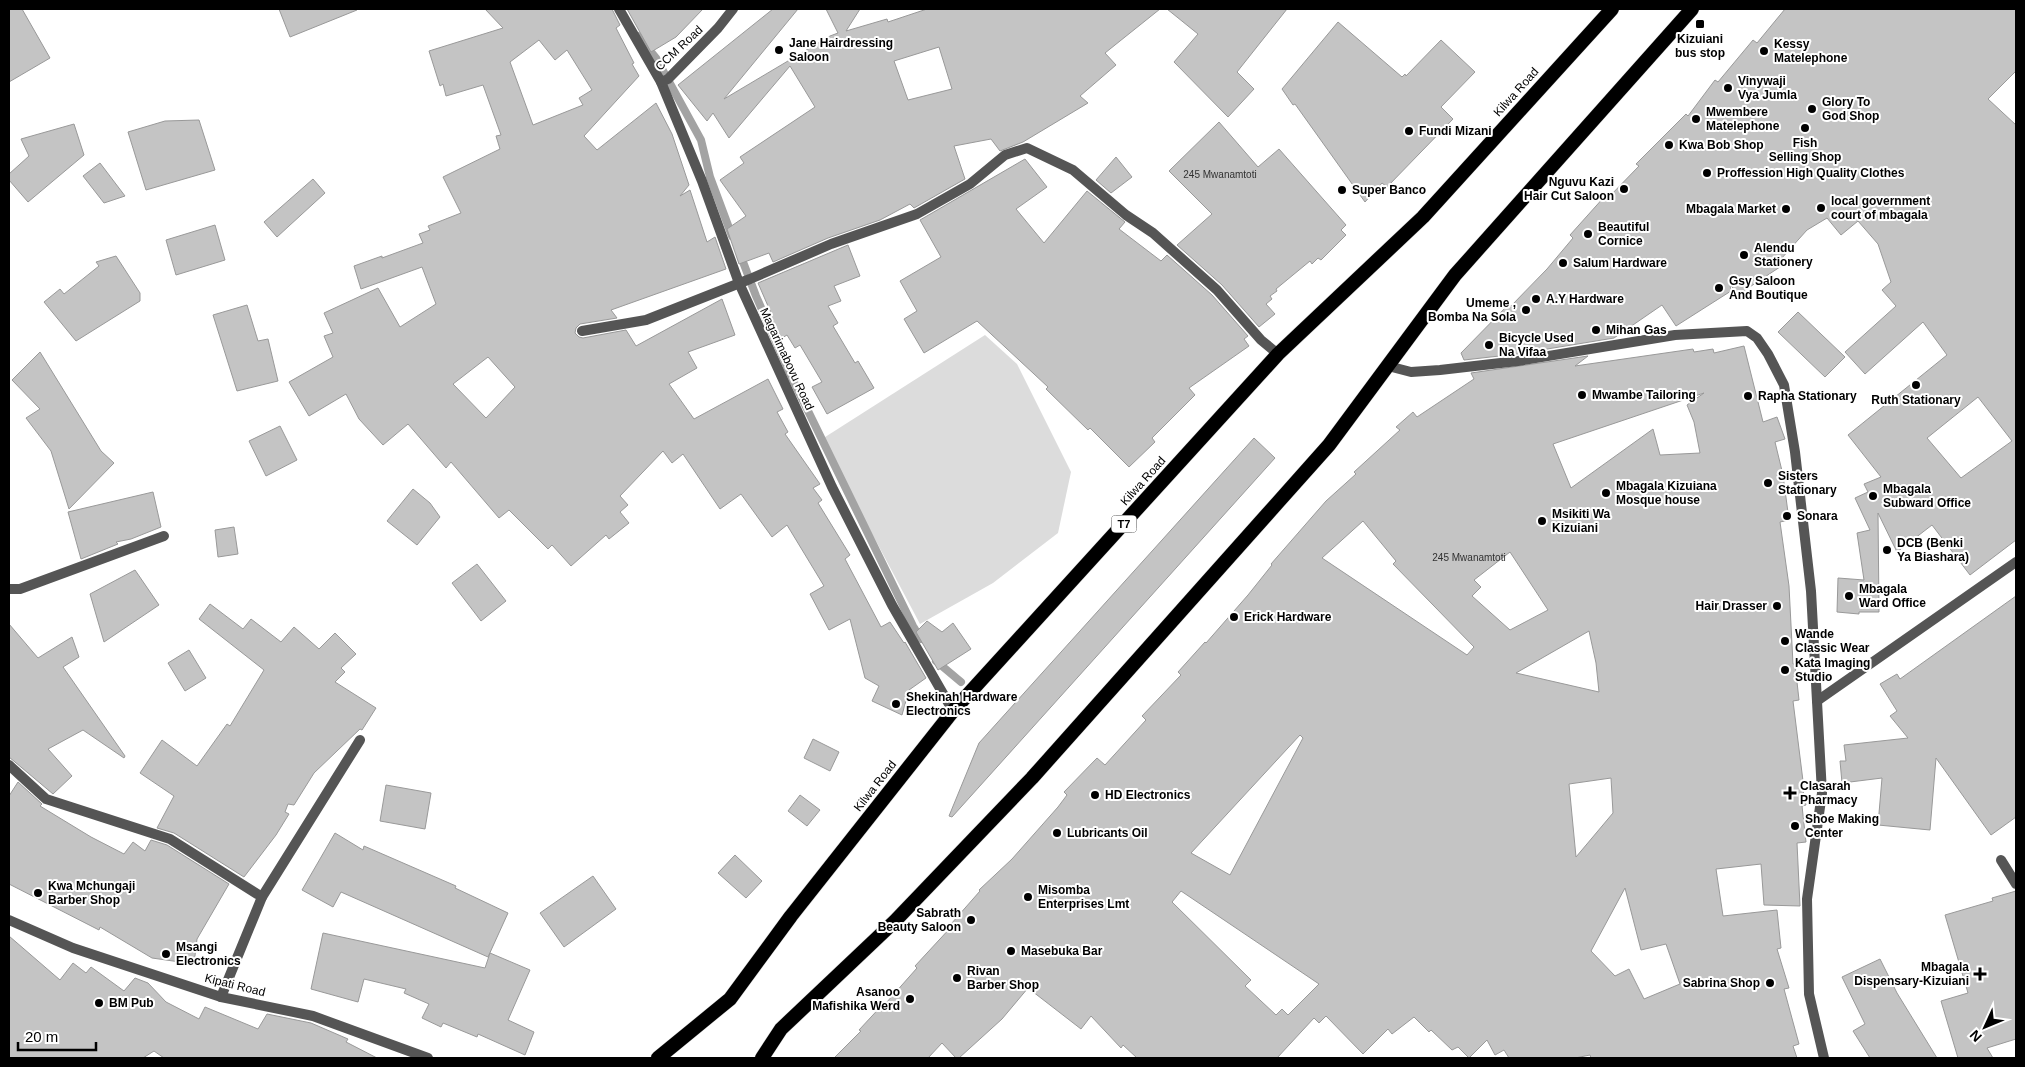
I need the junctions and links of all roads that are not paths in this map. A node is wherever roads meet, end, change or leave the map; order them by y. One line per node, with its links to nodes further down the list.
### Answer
1 (619, 9): 5 (street, Magarimabovu Road)
2 (733, 9): 5 (street, CCM Road)
3 (1612, 9): 8 (highway, Kilwa Road / T7)
4 (1692, 9): 9 (highway)
5 (661, 82): 6 (street, Magarimabovu Road)
6 (739, 283): 7 (street); 8 (street); 14 (street, Magarimabovu Road)
7 (582, 330)
8 (1278, 354): 14 (highway, Kilwa Road / T7)
9 (1388, 366): 13 (street); 24 (highway)
10 (164, 536): 12 (street)
11 (2016, 562): 13 (street)
12 (9, 589)
13 (1817, 701): 25 (street)
14 (953, 711): 23 (highway, Kilwa Road / T7)
15 (360, 740): 19 (street)
16 (9, 765): 19 (street)
17 (2002, 860): 18 (street)
18 (2016, 884)
19 (262, 897): 21 (street)
20 (9, 920): 21 (street, Kipati Road)
21 (221, 997): 22 (street, Kipati Road)
22 (428, 1058)
23 (658, 1058)
24 (762, 1058)
25 (1824, 1058)

